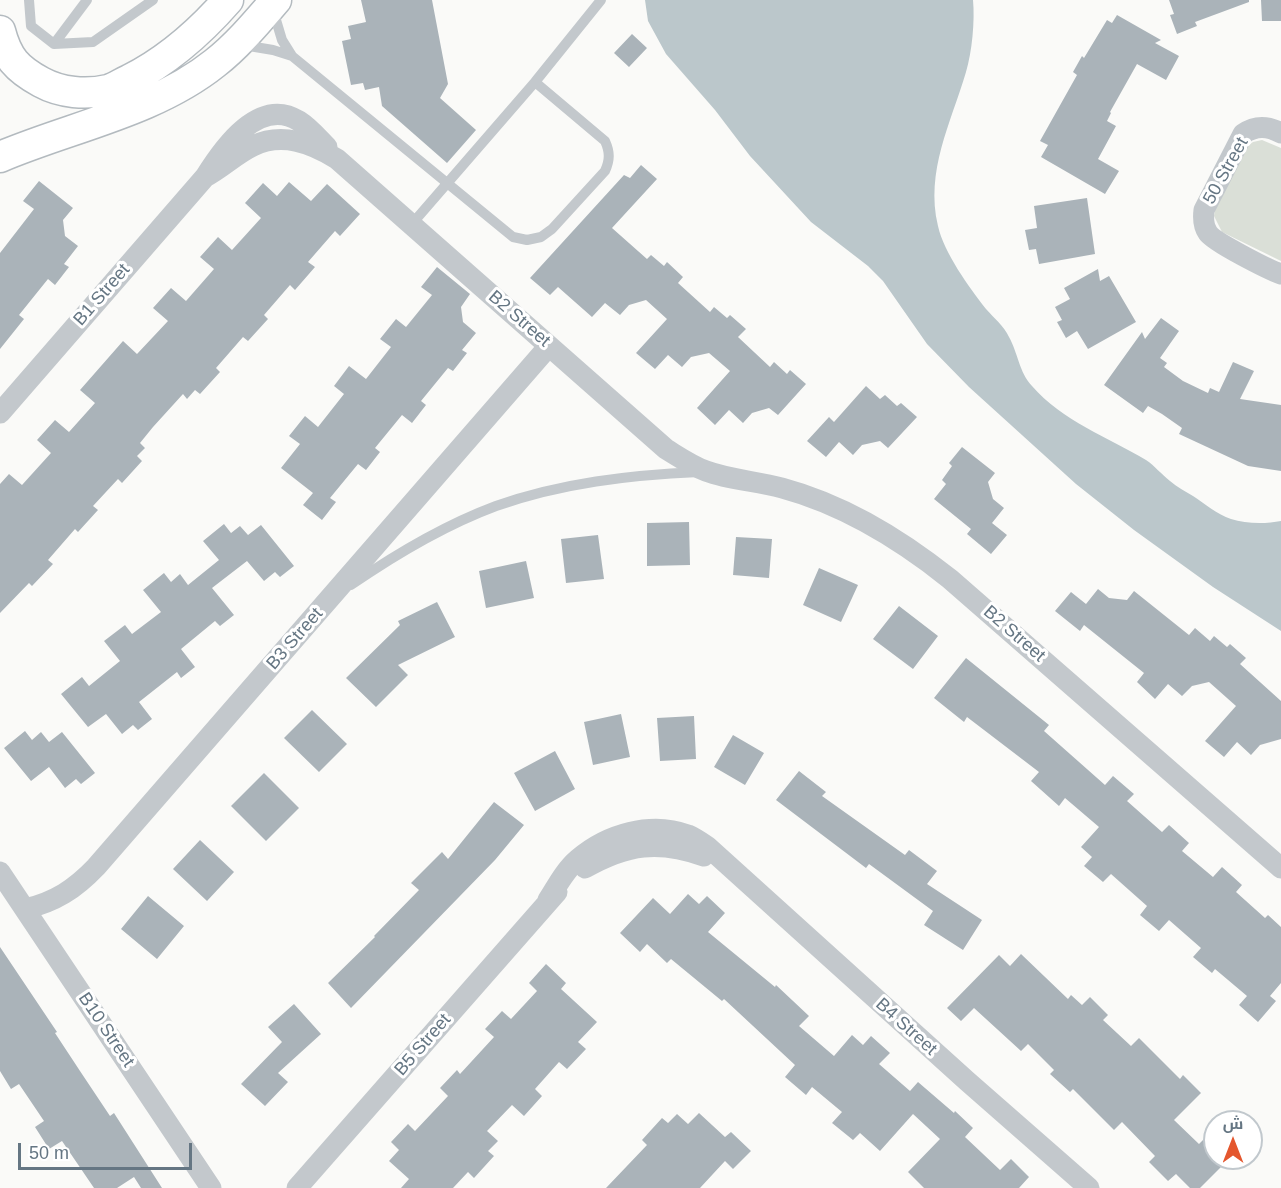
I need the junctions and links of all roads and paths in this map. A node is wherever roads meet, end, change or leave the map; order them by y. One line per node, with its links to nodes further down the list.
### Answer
1 (29, 0): 8 (lane)
2 (87, 0): 8 (lane)
3 (153, 0): 8 (lane)
4 (228, 0): 7 (street)
5 (601, 0): 11 (lane)
6 (274, 2): 9 (street); 10 (lane)
7 (0, 31)
8 (54, 45)
9 (234, 45): 10 (lane); 13 (street)
10 (292, 56): 15 (lane)
11 (535, 82): 15 (lane); 15 (lane)
12 (1281, 133): 17 (street, 50 Street)
13 (0, 157)
14 (337, 159): 16 (street, B2 Street); 19 (street, B1 Street)
15 (447, 183): 16 (lane)
16 (411, 225): 18 (street, B2 Street)
17 (1281, 274)
18 (549, 346): 20 (street, B2 Street); 21 (street, B3 Street)
19 (0, 413)
20 (706, 471): 21 (lane, B2 Street); 22 (street, B2 Street)
21 (331, 598): 25 (street, B3 Street)
22 (1281, 868)
23 (0, 872): 25 (street, B10 Street)
24 (548, 900): 27 (street, B5 Street); 28 (street, B4 Street)
25 (25, 909): 26 (street, B10 Street)
26 (212, 1188)
27 (297, 1188)
28 (1089, 1188)

